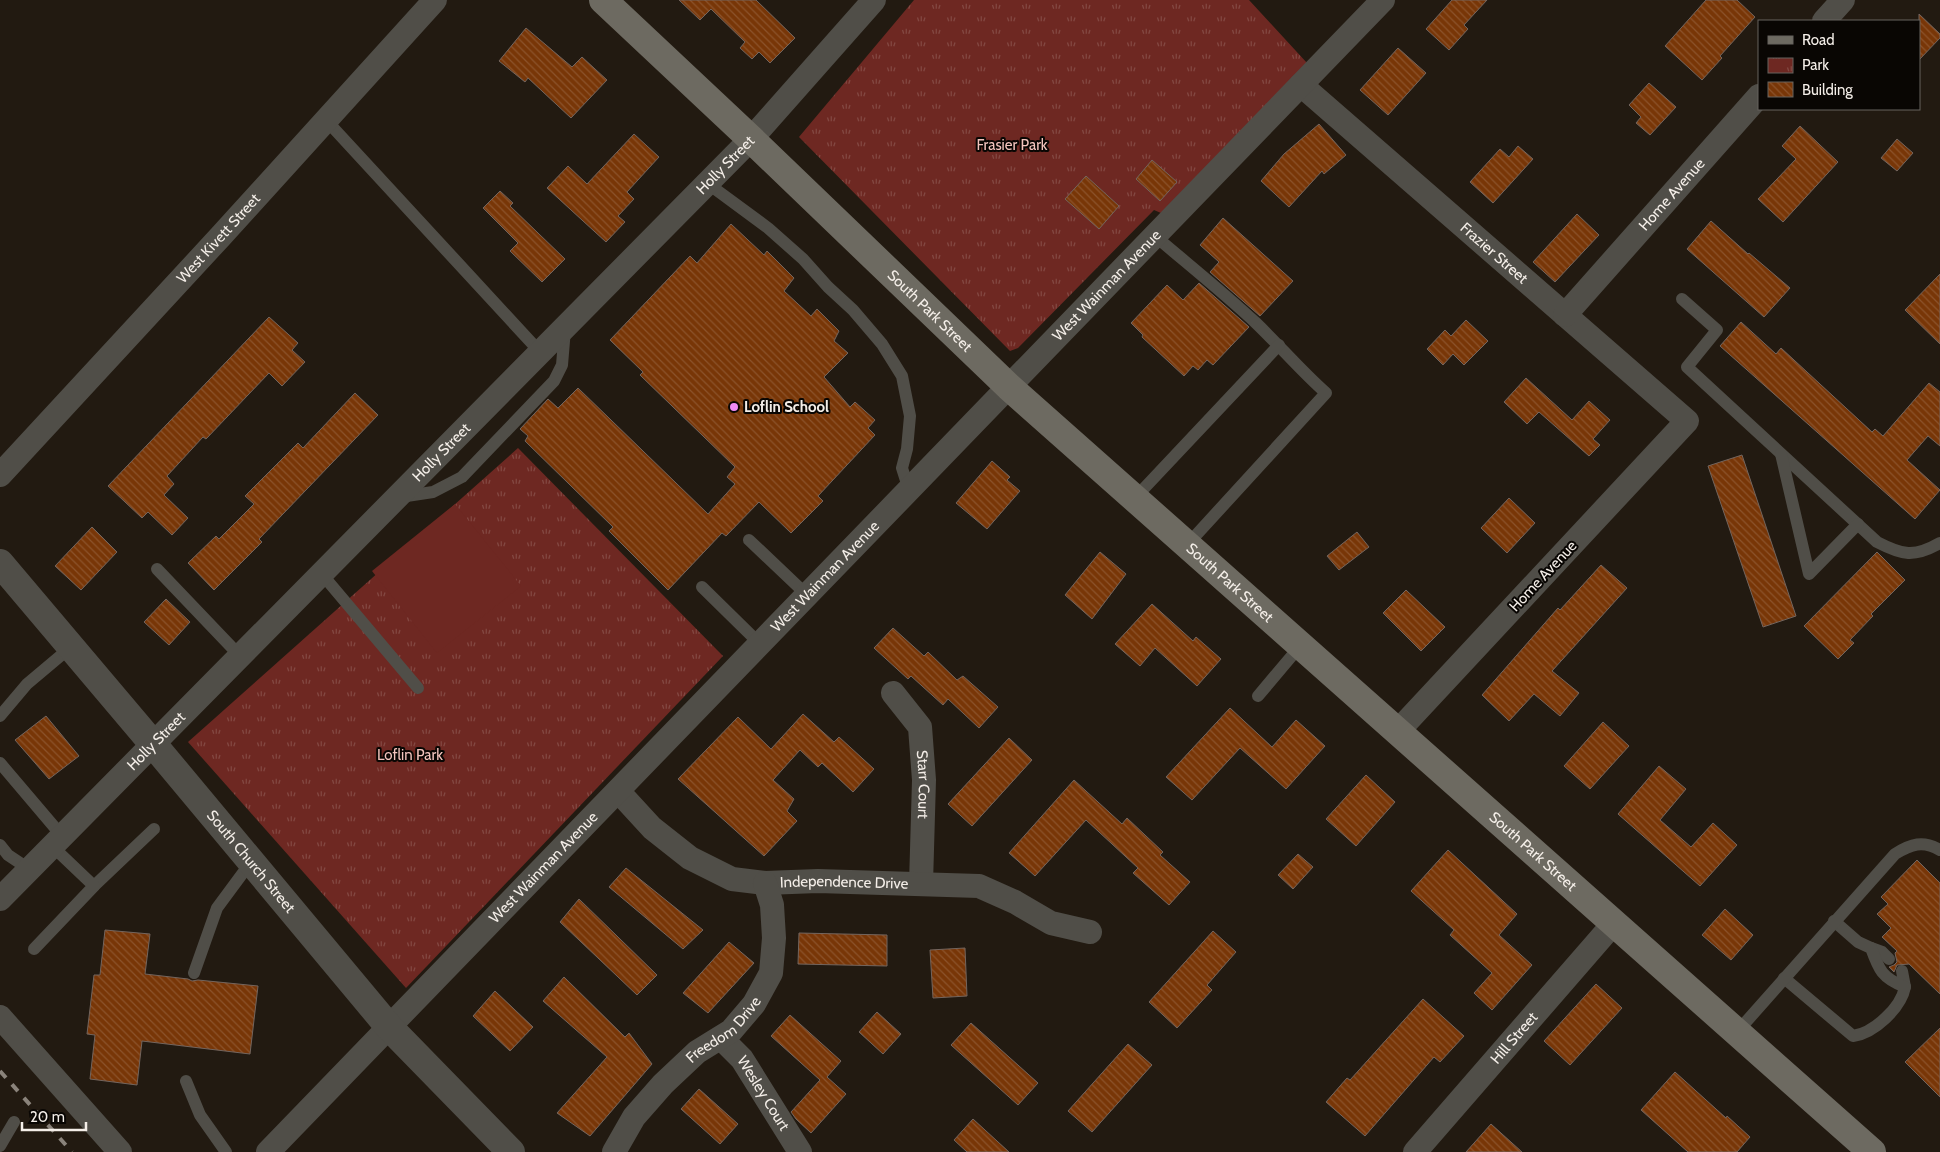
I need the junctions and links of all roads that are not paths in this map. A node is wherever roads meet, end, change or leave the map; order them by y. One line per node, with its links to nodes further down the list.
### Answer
1 (435, 0): 9 (street, West Kivett Street)
2 (603, 0): 10 (main road, South Park Street)
3 (874, 0): 10 (street, Holly Street)
4 (1383, 0): 7 (street, West Wainman Avenue)
5 (1843, 0): 6 (street)
6 (1825, 20)
7 (1301, 85): 12 (street, West Wainman Avenue); 14 (street, Frazier Street)
8 (1758, 97): 14 (street, Home Avenue)
9 (326, 120): 17 (lane); 21 (street, West Kivett Street)
10 (751, 139): 11 (street, Holly Street); 18 (main road, South Park Street)
11 (707, 184): 15 (street, Holly Street); 22 (lane)
12 (1155, 236): 16 (lane); 18 (street, West Wainman Avenue)
13 (1682, 299): 20 (lane)
14 (1565, 315): 19 (street, Frazier Street)
15 (565, 327): 17 (street, Holly Street); 23 (lane)
16 (1278, 345): 24 (lane); 28 (lane)
17 (540, 352): 23 (street, Holly Street)
18 (1009, 387): 22 (street, West Wainman Avenue); 24 (main road, South Park Street)
19 (1687, 421): 42 (street, Home Avenue)
20 (1781, 454): 25 (lane); 25 (lane)
21 (0, 475)
22 (909, 490): 33 (street, West Wainman Avenue)
23 (396, 498): 31 (street, Holly Street)
24 (1134, 499): 28 (main road, South Park Street)
25 (1858, 524): 27 (lane)
26 (749, 540): 33 (lane)
27 (1940, 542)
28 (1187, 545): 35 (main road, South Park Street)
29 (0, 563): 36 (street, South Church Street)
30 (157, 569): 37 (lane)
31 (321, 574): 37 (street, Holly Street); 38 (lane)
32 (702, 587): 34 (lane)
33 (807, 595): 34 (street, West Wainman Avenue)
34 (760, 644): 45 (street, West Wainman Avenue)
35 (1301, 645): 40 (lane); 42 (main road, South Park Street)
36 (71, 647): 41 (lane); 43 (street, South Church Street)
37 (240, 656): 43 (street, Holly Street)
38 (418, 688)
39 (894, 693): 53 (street, Starr Court)
40 (1258, 696)
41 (0, 716)
42 (1398, 731): 57 (main road, South Park Street)
43 (153, 744): 47 (street, Holly Street); 50 (street, South Church Street)
44 (0, 763): 47 (lane)
45 (618, 791): 52 (street, Independence Drive); 67 (street, West Wainman Avenue)
46 (154, 829): 54 (lane)
47 (57, 841): 51 (street, Holly Street); 54 (lane)
48 (0, 845): 51 (lane)
49 (1940, 850): 56 (lane)
50 (251, 862): 63 (lane); 67 (street, South Church Street)
51 (29, 869): 55 (street, Holly Street)
52 (765, 882): 53 (street, Independence Drive); 69 (street, Freedom Drive)
53 (921, 884): 58 (street, Independence Drive)
54 (94, 886): 60 (lane)
55 (0, 899)
56 (1834, 921): 59 (lane); 64 (lane)
57 (1614, 923): 68 (main road, South Park Street); 79 (street, Hill Street)
58 (1090, 932)
59 (1871, 948): 61 (lane); 65 (lane)
60 (34, 949)
61 (1889, 959)
62 (1902, 971): 65 (lane)
63 (194, 973)
64 (1784, 978): 65 (lane); 68 (lane)
65 (1905, 987)
66 (0, 1017): 73 (street)
67 (389, 1027): 75 (street, West Wainman Avenue); 76 (street, South Church Street)
68 (1737, 1032): 80 (main road, South Park Street)
69 (721, 1038): 77 (street, Freedom Drive); 78 (street, Wesley Court)
70 (186, 1081): 74 (lane)
71 (14, 1122): 72 (lane)
72 (0, 1146)
73 (120, 1152)
74 (226, 1152)
75 (268, 1152)
76 (511, 1152)
77 (614, 1152)
78 (800, 1152)
79 (1415, 1152)
80 (1872, 1152)

